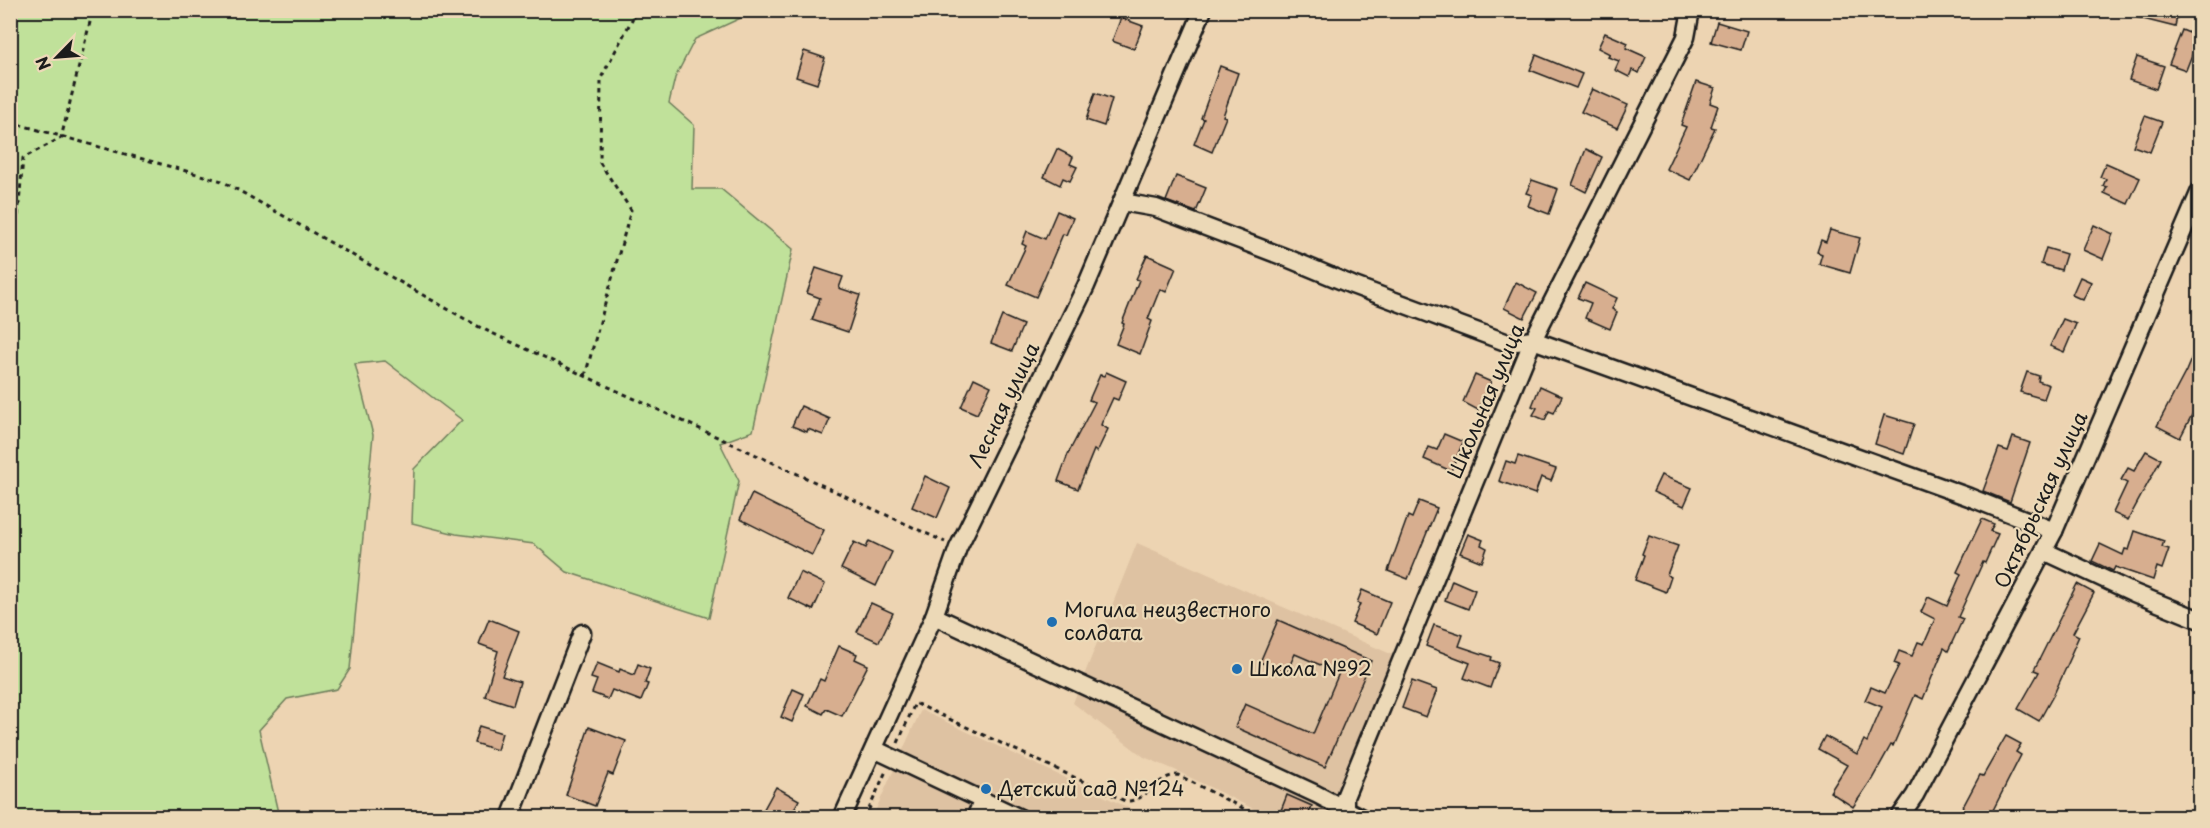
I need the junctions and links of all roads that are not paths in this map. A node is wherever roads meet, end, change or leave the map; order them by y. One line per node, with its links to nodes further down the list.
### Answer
1 (1203, 10): 4 (street, Лесная улица)
2 (1691, 10): 5 (street, Школьная улица)
3 (2199, 190): 6 (street, Октябрьская улица)
4 (1122, 202): 5 (street); 8 (street, Лесная улица)
5 (1533, 340): 6 (street); 13 (street, Школьная улица)
6 (2054, 531): 7 (street, Октябрьская улица)
7 (2044, 551): 9 (street); 19 (street, Октябрьская улица)
8 (934, 616): 11 (street, Лесная улица); 13 (street)
9 (2199, 620)
10 (582, 633): 14 (street)
11 (874, 749): 12 (street); 15 (street, Лесная улица)
12 (983, 800): 16 (street); 17 (street)
13 (1343, 814): 18 (street)
14 (510, 818)
15 (842, 818)
16 (975, 818)
17 (1020, 818)
18 (1362, 818)
19 (1899, 818)

